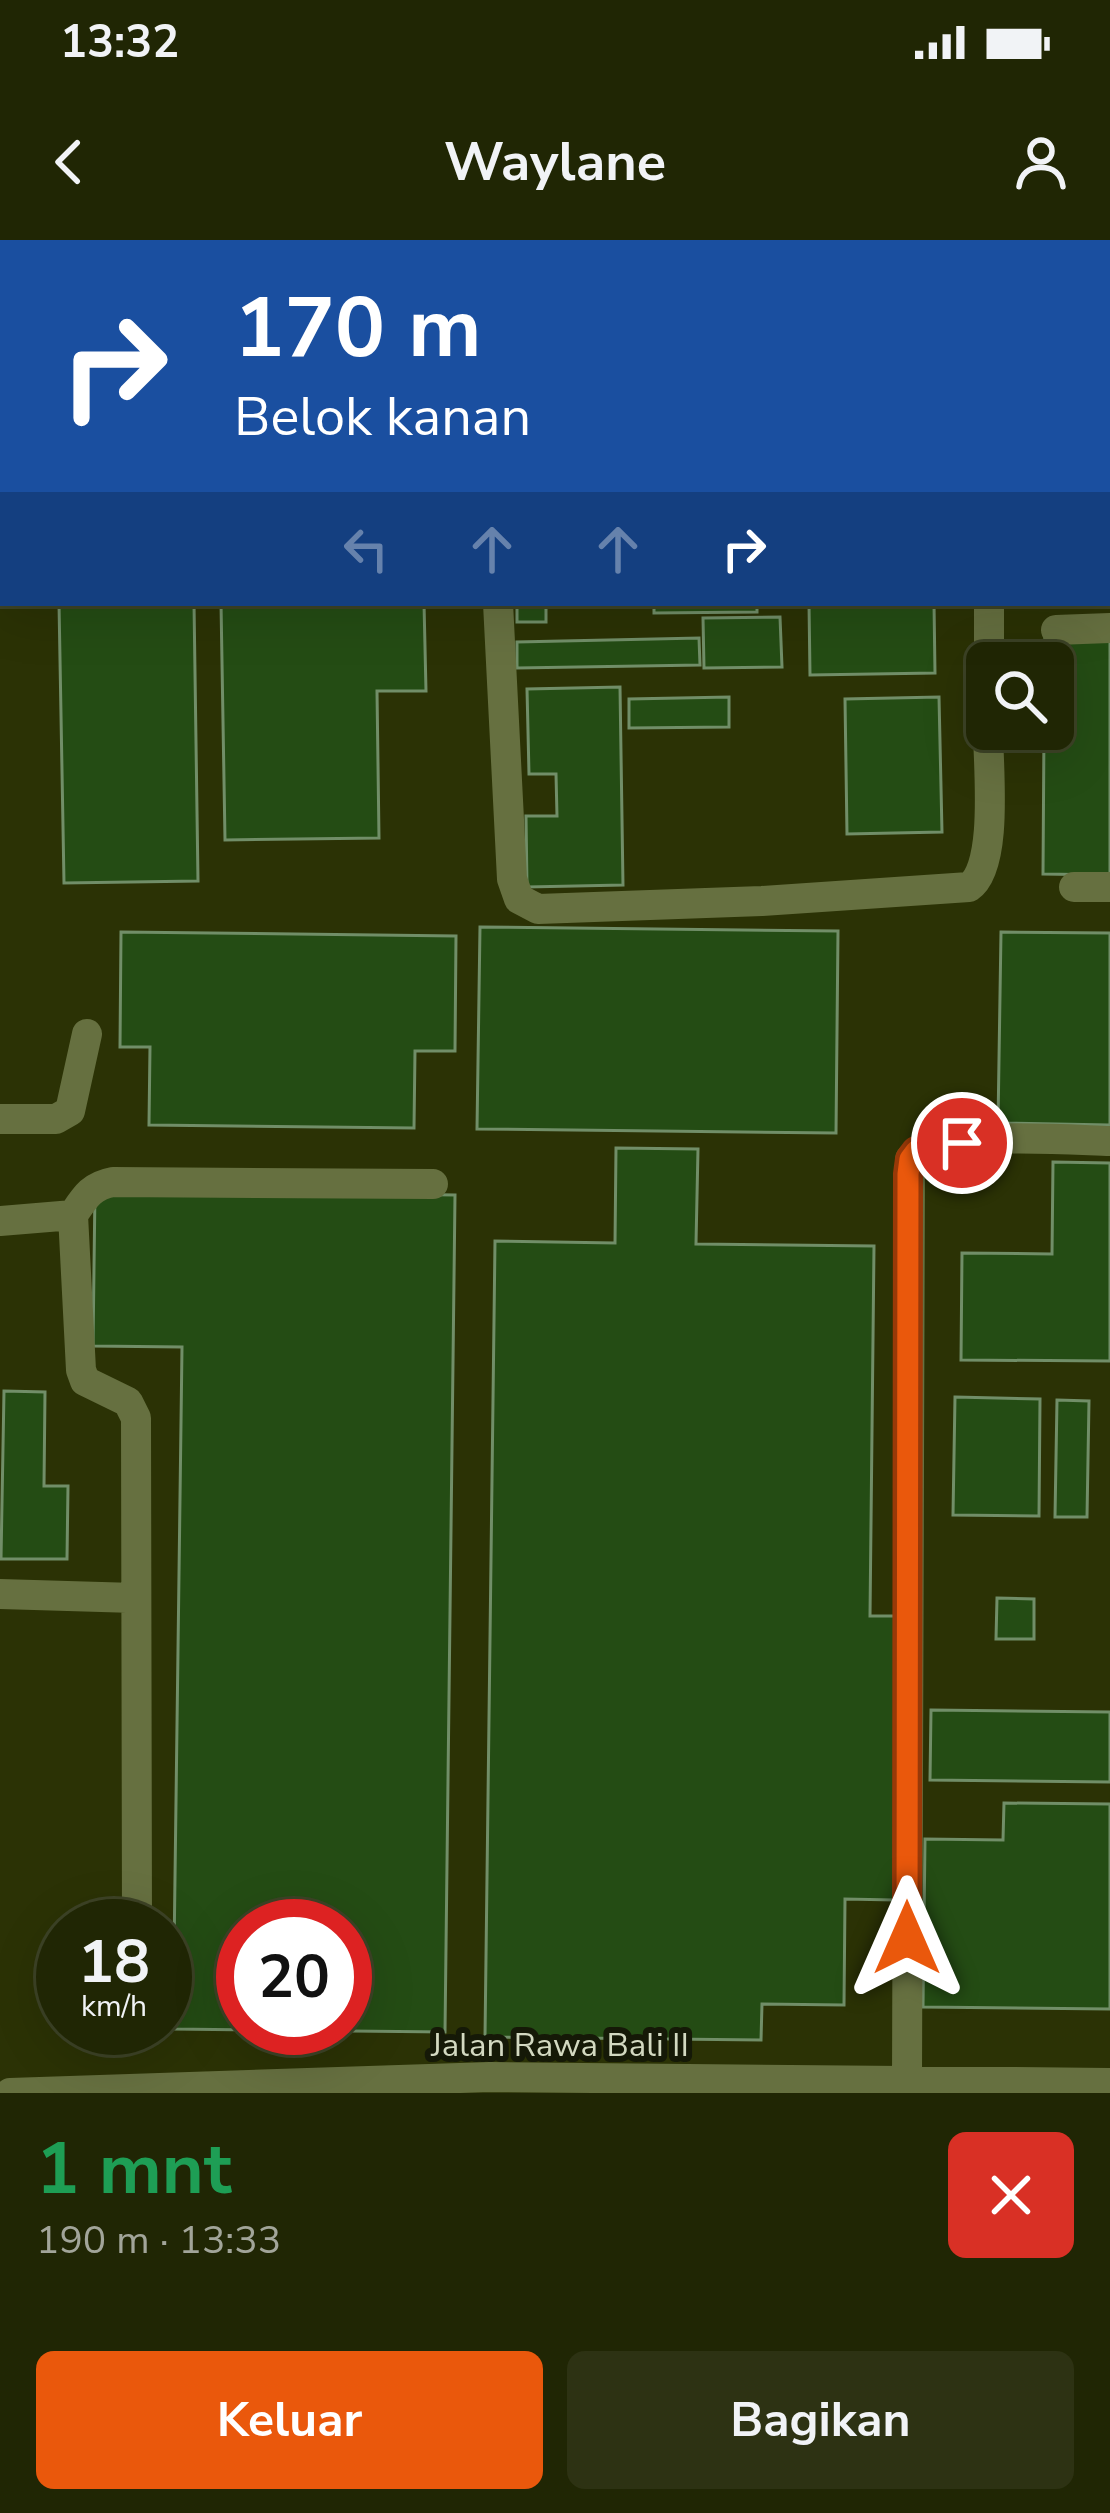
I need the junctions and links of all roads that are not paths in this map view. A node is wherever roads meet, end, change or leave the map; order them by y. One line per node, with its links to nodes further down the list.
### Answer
1 (498, 606): 6 (street)
2 (989, 606): 5 (street)
3 (1110, 628): 4 (street)
4 (1056, 631)
5 (988, 642)
6 (988, 750)
7 (1074, 887): 8 (street)
8 (1110, 887)
9 (87, 1034): 10 (street)
10 (0, 1119)
11 (1110, 1141): 18 (street)
12 (433, 1184): 13 (street)
13 (73, 1215): 14 (street); 16 (street)
14 (0, 1222)
15 (0, 1594): 16 (street)
16 (135, 1598): 17 (street)
17 (137, 1899)
18 (907, 2081): 19 (street, Jalan Rawa Bali II); 21 (street, Jalan Rawa Bali II)
19 (1110, 2083)
20 (490, 2085): 21 (street, Jalan Rawa Bali II); 22 (street, Jalan Rawa Bali II)
21 (715, 2087)
22 (215, 2090): 23 (street, Jalan Rawa Bali II)
23 (10, 2093)

